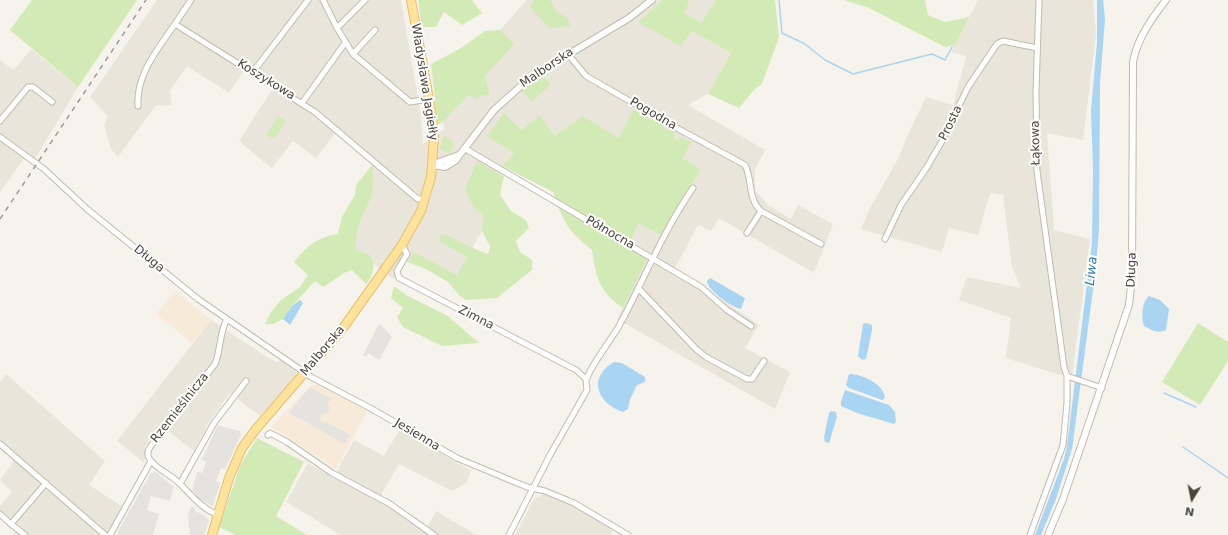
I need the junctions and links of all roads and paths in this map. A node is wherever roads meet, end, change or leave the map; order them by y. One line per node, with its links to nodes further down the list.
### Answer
1 (191, 0): 9 (street)
2 (308, 0): 16 (street)
3 (323, 0): 10 (street)
4 (365, 0): 10 (street)
5 (411, 0): 17 (main road, Władysława Jagiełły)
6 (652, 0): 15 (street, Malborska)
7 (1039, 0): 13 (street, Łąkowa)
8 (1166, 0): 44 (street, Długa)
9 (175, 24): 16 (street, Koszykowa); 20 (street)
10 (337, 28): 12 (street)
11 (375, 30): 14 (street)
12 (345, 43): 14 (street); 19 (street)
13 (1036, 48): 32 (street, Prosta); 41 (street, Łąkowa)
14 (354, 54): 17 (street)
15 (568, 54): 23 (street, Malborska); 30 (street, Pogodna)
16 (253, 72): 19 (street, Koszykowa)
17 (429, 100): 24 (main road, Władysława Jagiełły)
18 (52, 102): 21 (street)
19 (302, 103): 29 (street, Koszykowa)
20 (138, 106)
21 (0, 121)
22 (0, 137): 37 (street, Długa)
23 (464, 148): 25 (street, Malborska); 35 (street, Północna)
24 (434, 154): 26 (street); 27 (main road, Władysława Jagiełły)
25 (459, 155): 26 (street); 27 (street, Malborska)
26 (443, 161): 27 (street)
27 (432, 165): 29 (main road, Malborska)
28 (693, 188): 35 (street)
29 (425, 199): 34 (main road, Malborska)
30 (761, 210): 31 (street); 33 (street)
31 (747, 234)
32 (885, 239)
33 (821, 244)
34 (402, 245): 40 (main road, Malborska); 42 (street, Zimna)
35 (652, 258): 36 (street); 38 (street, Północna)
36 (638, 288): 39 (street); 42 (street)
37 (226, 320): 40 (street, Długa); 47 (street, Rzemieślnicza)
38 (751, 326)
39 (764, 361)
40 (305, 372): 50 (street, Jesienna); 52 (main road, Malborska)
41 (1069, 377): 44 (street); 61 (street, Łąkowa)
42 (586, 379): 50 (street)
43 (246, 381): 49 (street)
44 (1102, 388): 62 (street, Długa)
45 (268, 435): 58 (street)
46 (0, 444): 48 (street)
47 (151, 461): 49 (street, Rzemieślnicza); 56 (street)
48 (46, 483): 53 (street); 55 (street)
49 (180, 484): 52 (street, Rzemieślnicza)
50 (533, 488): 59 (street); 60 (street, Jesienna)
51 (0, 514): 53 (street)
52 (218, 515): 57 (main road, Malborska)
53 (11, 524): 54 (street)
54 (25, 535)
55 (105, 535)
56 (110, 535)
57 (212, 535)
58 (434, 535)
59 (509, 535)
60 (628, 535)
61 (1030, 535)
62 (1048, 535)

